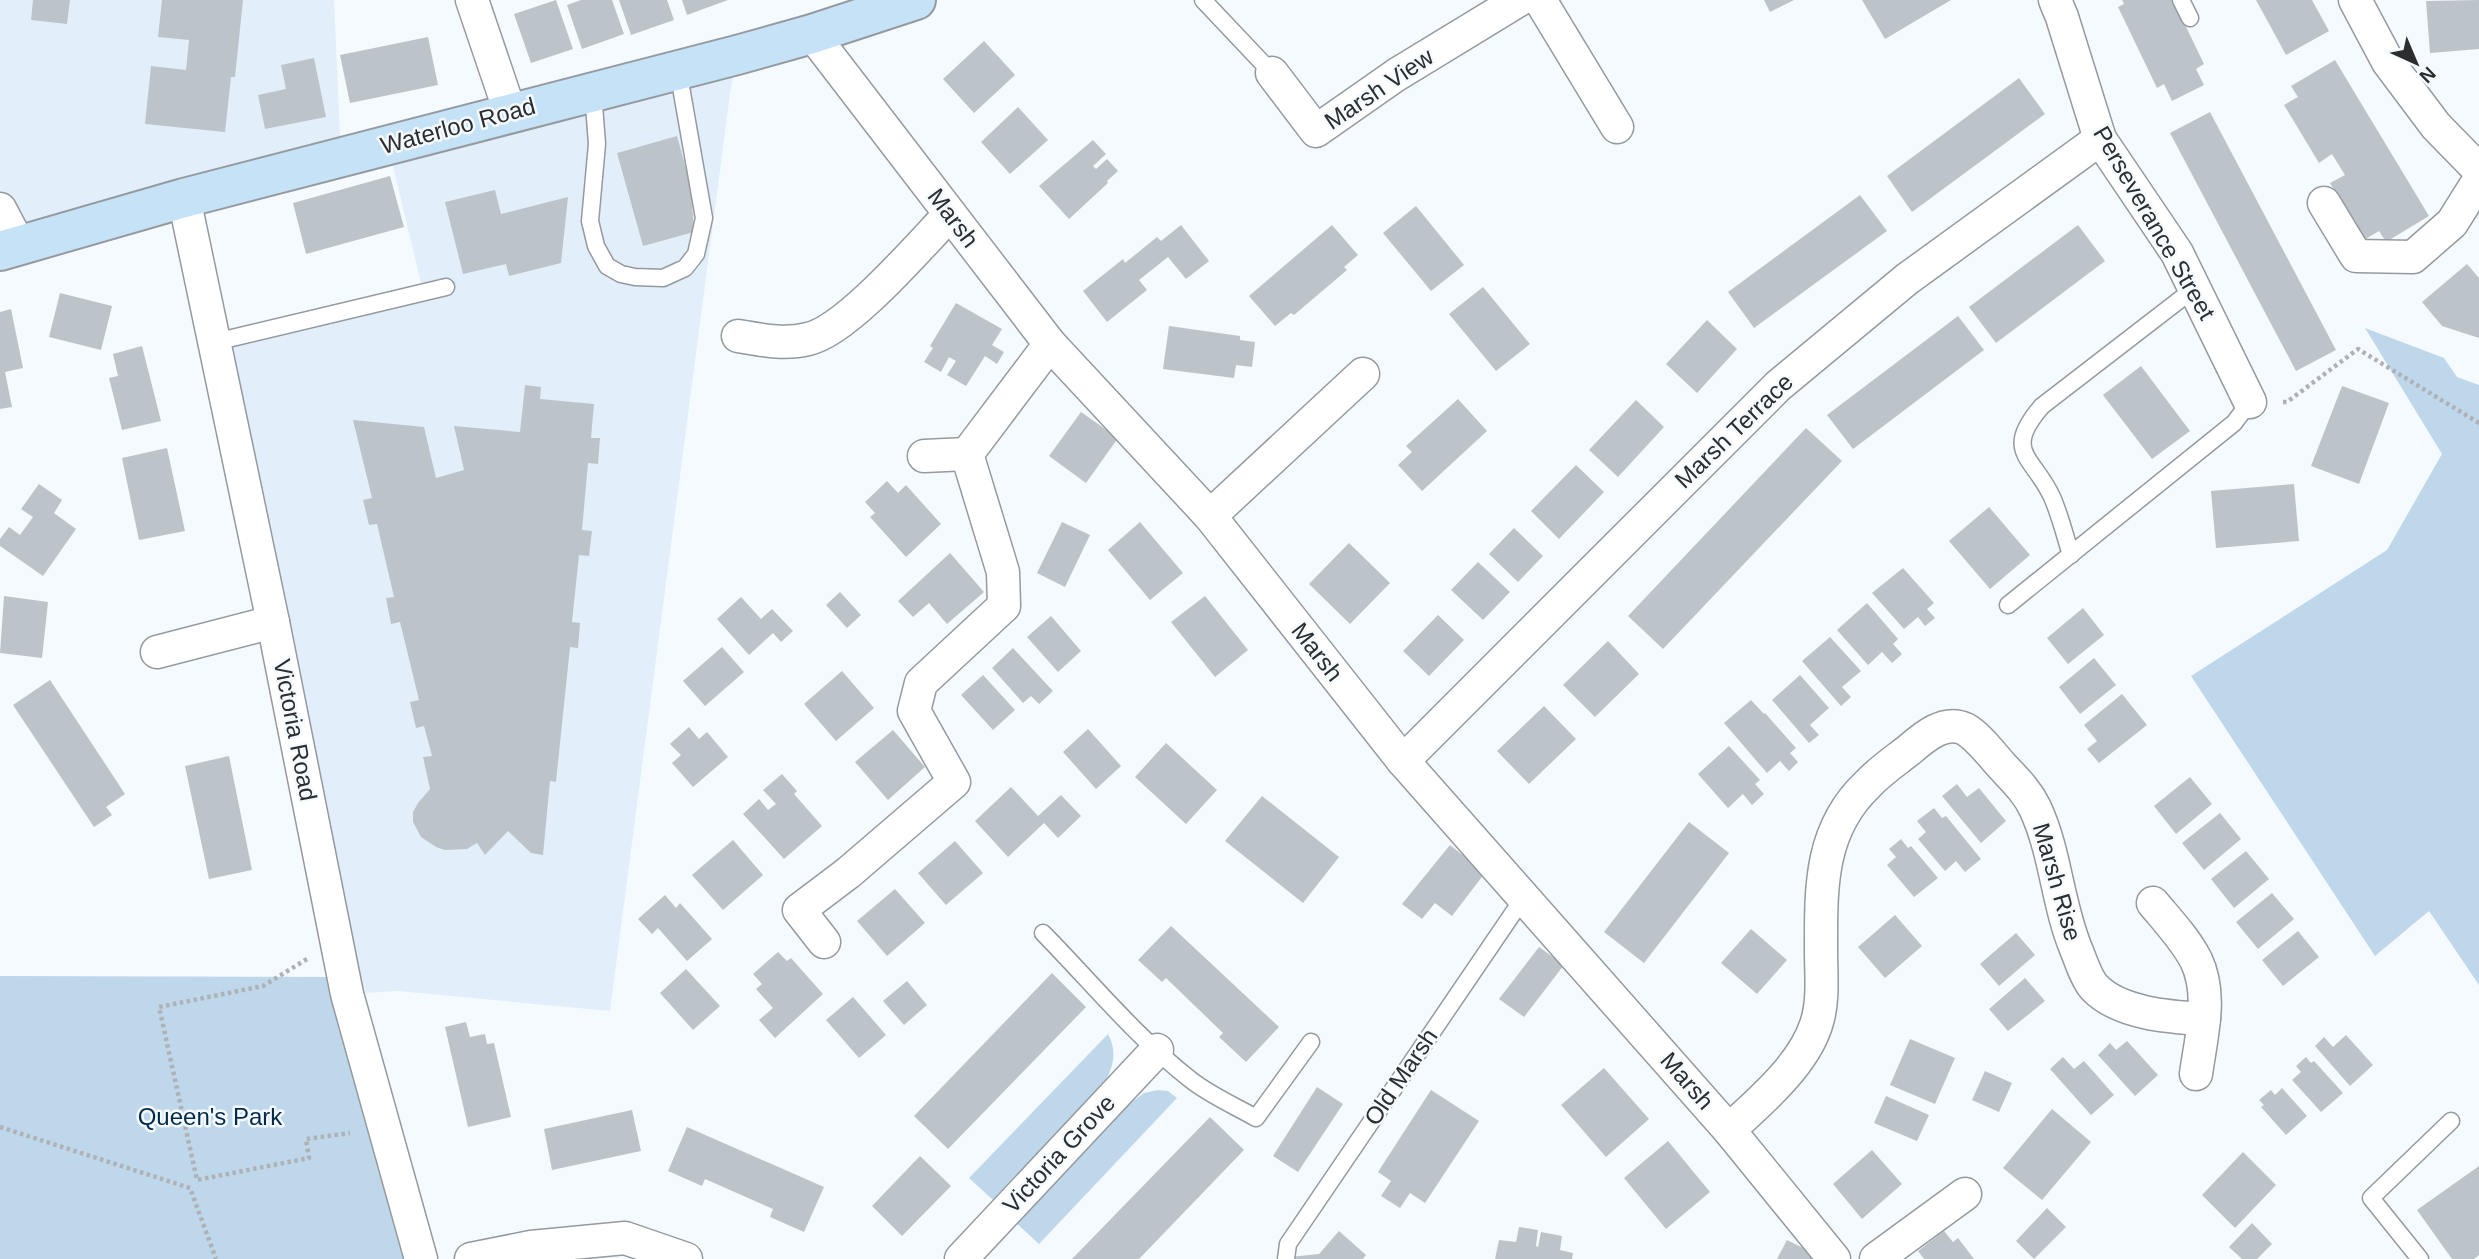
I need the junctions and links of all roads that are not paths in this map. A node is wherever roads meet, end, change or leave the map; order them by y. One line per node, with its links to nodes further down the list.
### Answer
1 (472, 0): 14 (street)
2 (916, 0): 10 (main road, Waterloo Road)
3 (1203, 0): 12 (lane, Marsh View)
4 (1519, 0): 12 (street, Marsh View)
5 (1540, 0): 15 (street)
6 (2055, 0): 16 (street, Perseverance Street)
7 (2181, 0): 9 (lane)
8 (2355, 0): 17 (street)
9 (2190, 18)
10 (813, 34): 11 (main road, Waterloo Road); 22 (street, Marsh)
11 (678, 70): 13 (main road, Waterloo Road); 13 (lane)
12 (1272, 72)
13 (593, 92): 14 (main road, Waterloo Road)
14 (510, 113): 19 (main road, Waterloo Road)
15 (1617, 127)
16 (2099, 139): 25 (street, Perseverance Street); 38 (street, Marsh Terrace)
17 (2479, 170)
18 (2479, 180): 20 (street)
19 (184, 198): 23 (main road, Waterloo Road); 27 (street, Victoria Road)
20 (2324, 203)
21 (0, 209): 23 (street)
22 (950, 214): 26 (street); 28 (street, Marsh)
23 (9, 248)
24 (446, 287): 27 (lane)
25 (2195, 288): 30 (street, Perseverance Street); 34 (lane)
26 (738, 336)
27 (215, 342): 36 (street, Victoria Road)
28 (1050, 344): 31 (street); 33 (street, Marsh)
29 (1363, 374): 33 (street)
30 (2250, 402): 34 (lane)
31 (967, 454): 32 (street); 42 (street)
32 (924, 456)
33 (1210, 516): 38 (street, Marsh)
34 (2071, 555): 35 (lane)
35 (2008, 605)
36 (273, 622): 37 (street); 50 (street, Victoria Road)
37 (157, 652)
38 (1403, 761): 39 (street, Marsh)
39 (1524, 898): 48 (street, Marsh); 54 (lane, Old Marsh)
40 (2153, 903): 43 (street)
41 (1043, 933): 45 (lane)
42 (824, 942)
43 (2204, 1019): 46 (street); 48 (street, Marsh Rise)
44 (1311, 1042): 45 (lane)
45 (1157, 1050): 53 (street, Victoria Grove)
46 (2196, 1074)
47 (2451, 1121): 57 (lane)
48 (1729, 1130): 55 (street, Marsh)
49 (1965, 1194): 56 (street)
50 (421, 1259)
51 (471, 1259): 52 (street)
52 (686, 1259)
53 (961, 1259)
54 (1286, 1259)
55 (1834, 1259)
56 (1877, 1259)
57 (2420, 1259)

